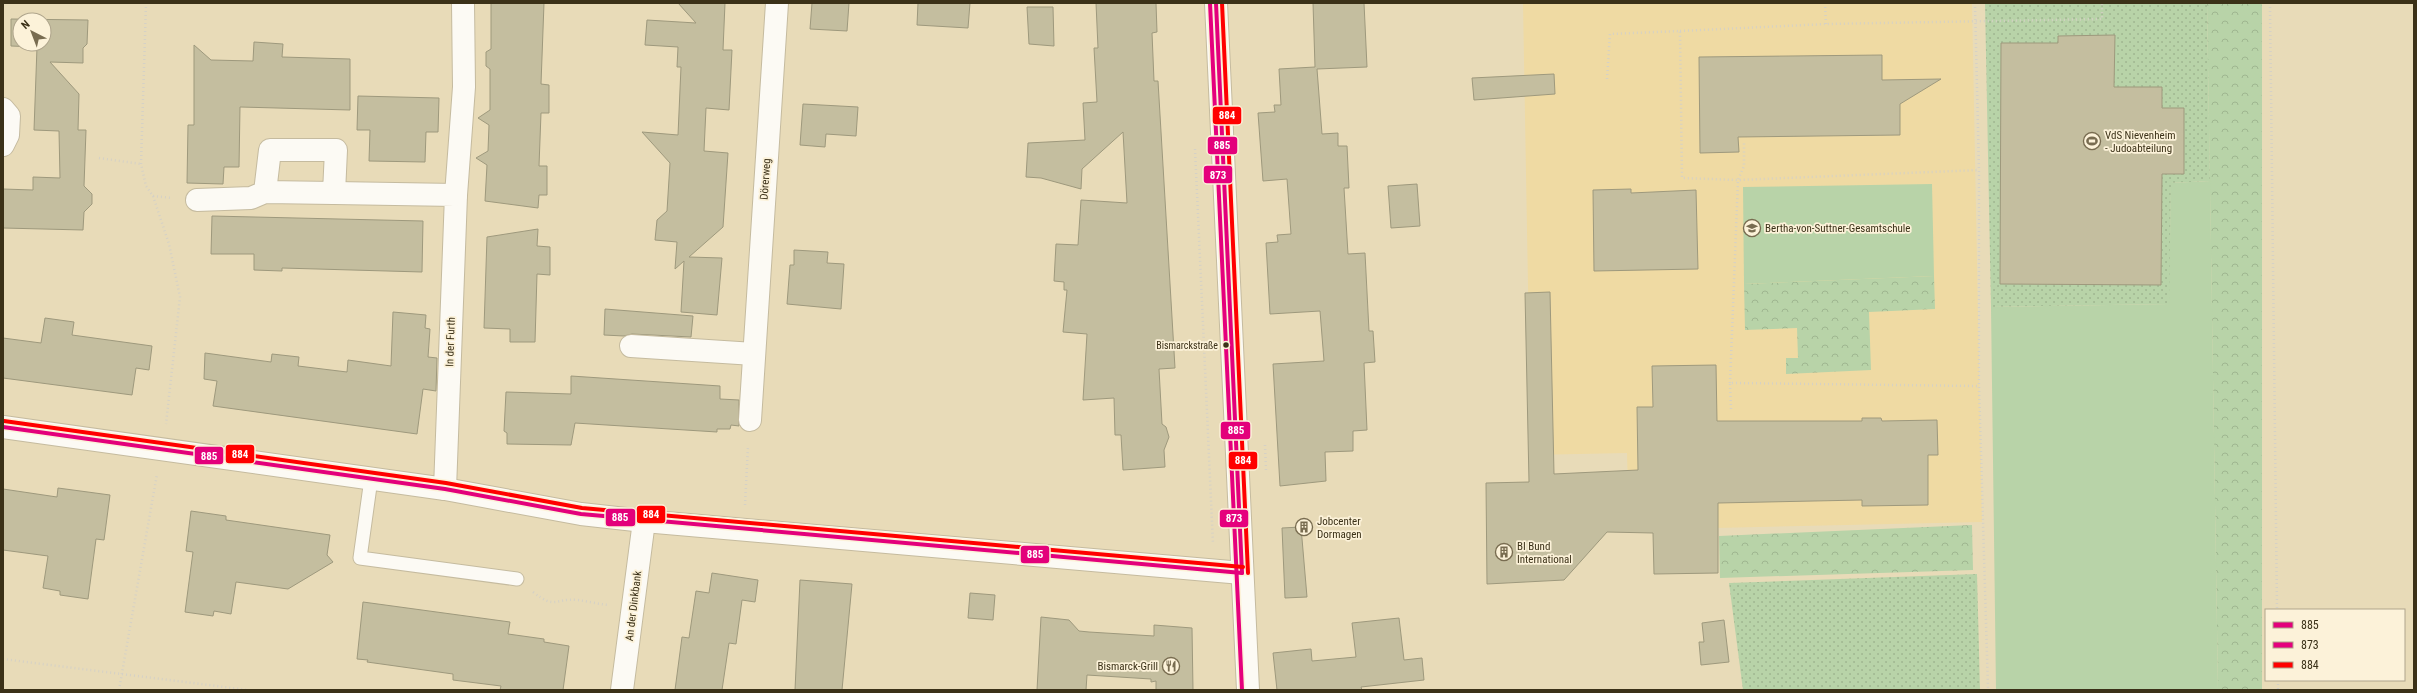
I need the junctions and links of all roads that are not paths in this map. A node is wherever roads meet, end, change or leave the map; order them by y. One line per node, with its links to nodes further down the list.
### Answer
1 (463, 3): 8 (street, In der Furth)
2 (777, 3): 11 (street, Dörerweg)
3 (1216, 3): 17 (street)
4 (3, 109): 5 (street)
5 (3, 145)
6 (265, 192): 7 (street); 7 (street); 9 (street)
7 (334, 193): 8 (street)
8 (456, 195): 15 (street, In der Furth)
9 (197, 200)
10 (631, 346): 11 (street)
11 (754, 354): 12 (street, Dörerweg)
12 (750, 420)
13 (3, 427): 14 (street)
14 (371, 479): 15 (street); 18 (lane)
15 (444, 489): 16 (street)
16 (644, 521): 17 (street); 19 (street, An der Dinkbank)
17 (1242, 573): 20 (street)
18 (517, 579)
19 (622, 690)
20 (1248, 690)

